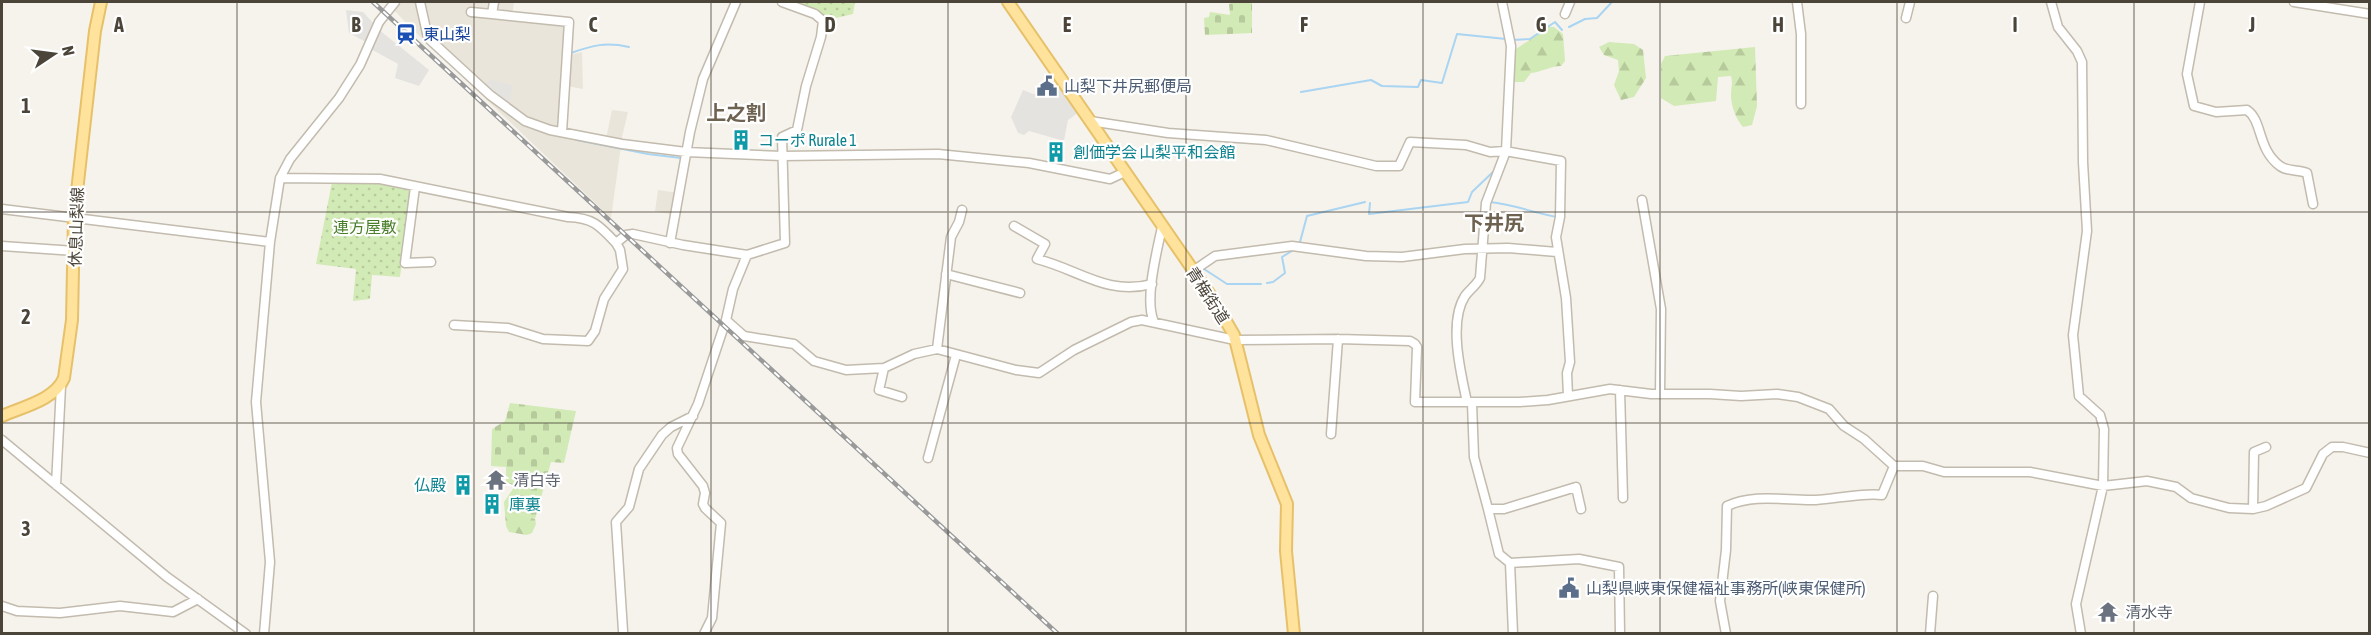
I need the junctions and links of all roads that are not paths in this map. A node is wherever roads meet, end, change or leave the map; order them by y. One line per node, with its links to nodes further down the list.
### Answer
1 (101, 2): 33 (main road, 休息山梨線)
2 (396, 2): 27 (street)
3 (420, 2): 22 (street)
4 (494, 2): 16 (street)
5 (736, 2): 24 (street)
6 (782, 2): 25 (street)
7 (1008, 2): 21 (main road, 青梅街道)
8 (1502, 2): 23 (street)
9 (1570, 2): 17 (street)
10 (1797, 2): 20 (street)
11 (1910, 2): 19 (street)
12 (2051, 2): 72 (street)
13 (2200, 2): 30 (street)
14 (2294, 2): 18 (street)
15 (471, 12): 16 (street)
16 (492, 14): 22 (street)
17 (1565, 14)
18 (2370, 14)
19 (1906, 18)
20 (1801, 104)
21 (1090, 121): 23 (street); 26 (main road, 青梅街道)
22 (562, 132): 24 (street)
23 (1503, 151): 40 (street); 42 (street)
24 (686, 152): 25 (street); 38 (street)
25 (782, 156): 26 (street); 43 (street)
26 (1125, 172): 35 (main road, 青梅街道)
27 (280, 178): 28 (street); 36 (street)
28 (415, 187): 37 (street); 44 (street)
29 (1642, 200): 59 (street)
30 (2313, 204)
31 (2, 209): 33 (street)
32 (962, 210): 46 (street)
33 (74, 218): 36 (street); 41 (main road, 休息山梨線)
34 (1014, 226): 47 (street)
35 (1162, 227): 45 (main road, 青梅街道); 47 (street)
36 (270, 242): 83 (street)
37 (616, 243): 38 (street); 51 (street)
38 (670, 243): 43 (street)
39 (2, 246): 41 (street)
40 (1482, 250): 42 (street); 45 (street); 62 (street)
41 (75, 251): 57 (main road, 休息山梨線)
42 (1557, 252): 60 (street)
43 (747, 255): 49 (street)
44 (431, 262)
45 (1193, 271): 53 (main road, 青梅街道)
46 (946, 274): 48 (street); 54 (street)
47 (1152, 284): 50 (street)
48 (1020, 293)
49 (726, 320): 56 (street); 63 (street)
50 (1154, 322): 53 (street); 55 (street)
51 (454, 325)
52 (1338, 339): 53 (street); 62 (street); 65 (street)
53 (1235, 340): 85 (main road, 青梅街道)
54 (938, 349): 55 (street); 56 (street)
55 (956, 355): 69 (street)
56 (884, 368): 61 (street)
57 (61, 386): 64 (main road); 71 (street)
58 (1620, 390): 59 (street); 60 (street); 73 (street)
59 (1660, 394): 70 (street)
60 (1568, 396): 62 (street)
61 (902, 397)
62 (1470, 403): 74 (street)
63 (694, 415): 81 (street); 84 (street)
64 (2, 416)
65 (1331, 434)
66 (2, 440): 71 (street)
67 (2266, 447): 76 (street)
68 (2370, 453): 76 (street)
69 (928, 458)
70 (1894, 466): 72 (street); 88 (street)
71 (56, 485): 79 (street)
72 (2103, 486): 76 (street); 90 (street)
73 (1623, 498)
74 (1488, 509): 75 (street); 77 (street)
75 (1581, 509)
76 (2253, 509)
77 (1510, 563): 86 (street); 87 (street)
78 (1933, 596): 89 (street)
79 (198, 599): 80 (street); 82 (street)
80 (2, 606)
81 (623, 631)
82 (246, 633)
83 (264, 633)
84 (704, 633)
85 (1294, 633)
86 (1513, 633)
87 (1620, 633)
88 (1726, 633)
89 (1930, 633)
90 (2081, 633)

